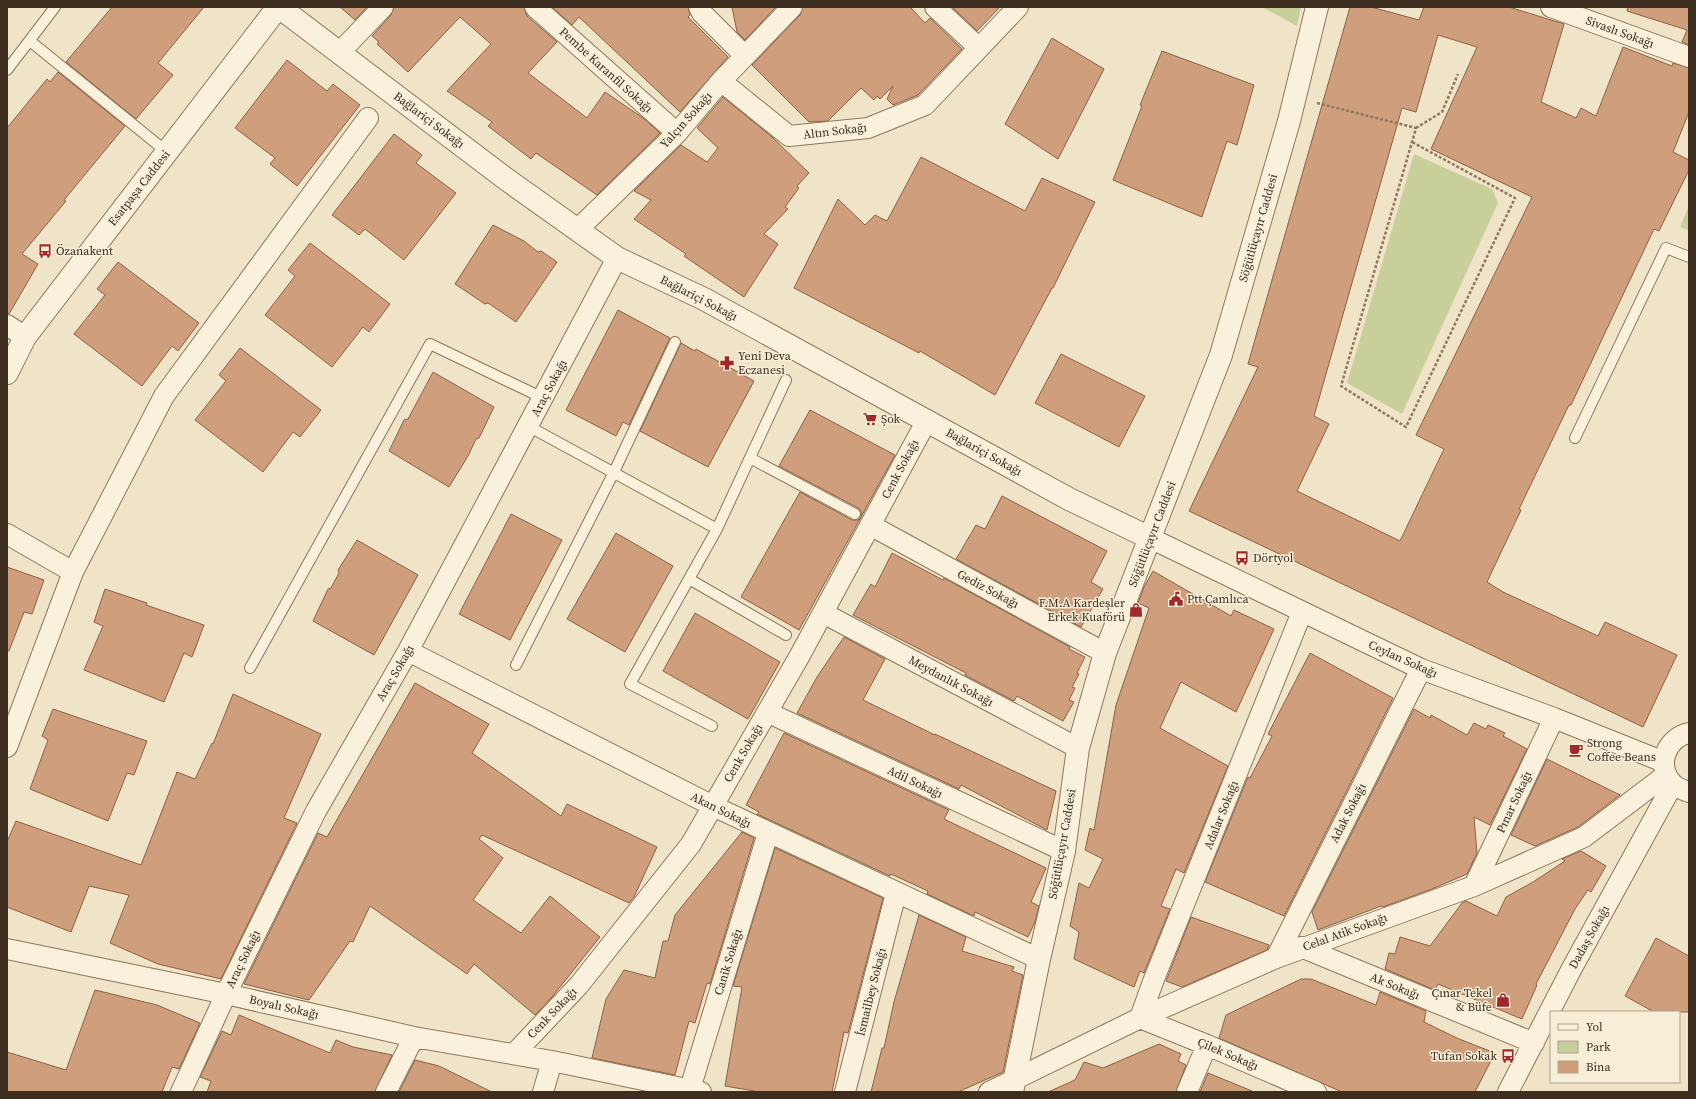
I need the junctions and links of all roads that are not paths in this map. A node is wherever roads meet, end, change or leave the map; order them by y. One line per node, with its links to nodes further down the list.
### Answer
1 (55, 7): 11 (lane)
2 (279, 7): 13 (street, Bağlariçi Sokağı); 20 (street, Esatpaşa Caddesi)
3 (383, 7): 13 (street)
4 (536, 7): 19 (street, Pembe Karanfil Sokağı)
5 (698, 7): 14 (street)
6 (792, 7): 14 (street, Yalçın Sokağı)
7 (935, 7): 12 (street)
8 (1018, 7): 12 (street, Altın Sokağı)
9 (1317, 7): 38 (street, Söğütlüçayır Caddesi)
10 (1551, 7): 15 (street, Sivaslı Sokağı)
11 (30, 41): 16 (lane); 20 (lane)
12 (979, 48): 17 (street, Altın Sokağı)
13 (340, 52): 21 (street, Bağlariçi Sokağı)
14 (745, 56): 17 (street, Yalçın Sokağı)
15 (1689, 57)
16 (7, 70)
17 (721, 81): 19 (street, Yalçın Sokağı)
18 (368, 118): 39 (street)
19 (677, 133): 21 (street, Yalçın Sokağı)
20 (167, 152): 25 (street, Esatpaşa Caddesi)
21 (577, 230): 23 (street, Bağlariçi Sokağı)
22 (1689, 257): 32 (lane)
23 (618, 258): 29 (street, Araç Sokağı); 30 (street, Bağlariçi Sokağı)
24 (7, 324): 25 (street)
25 (25, 337): 27 (street, Esatpaşa Caddesi)
26 (675, 342): 34 (lane)
27 (7, 373)
28 (786, 380): 33 (lane)
29 (543, 398): 31 (street, Araç Sokağı); 47 (lane)
30 (927, 420): 35 (street, Cenk Sokağı); 38 (street, Bağlariçi Sokağı)
31 (528, 426): 34 (lane); 44 (street, Araç Sokağı)
32 (1575, 438)
33 (750, 458): 35 (lane); 36 (lane)
34 (614, 472): 36 (lane); 46 (lane)
35 (862, 520): 42 (street, Cenk Sokağı); 45 (street, Gediz Sokağı)
36 (717, 529): 40 (lane)
37 (7, 534): 39 (street)
38 (1150, 538): 41 (street, Ceylan Sokağı); 45 (street, Söğütlüçayır Caddesi)
39 (73, 572): 53 (street)
40 (689, 579): 43 (lane); 51 (lane)
41 (1302, 612): 48 (street, Ceylan Sokağı); 68 (street, Adalar Sokağı)
42 (822, 613): 49 (street, Cenk Sokağı); 54 (street, Meydanlık Sokağı)
43 (786, 635)
44 (408, 651): 56 (street, Akan Sokağı); 65 (street, Araç Sokağı)
45 (1105, 653): 54 (street, Söğütlüçayır Caddesi)
46 (516, 665)
47 (250, 668)
48 (1421, 669): 50 (street, Ceylan Sokağı); 64 (street, Adak Sokağı)
49 (767, 712): 56 (street, Cenk Sokağı); 58 (street, Adil Sokağı)
50 (1554, 718): 55 (street, Ceylan Sokağı); 59 (street, Pınar Sokağı)
51 (712, 726)
52 (1689, 733): 55 (street, Dadaş Sokağı)
53 (7, 747)
54 (1078, 748): 58 (street, Söğütlüçayır Caddesi)
55 (1673, 778): 59 (street, Celal Atik Sokağı); 66 (street, Dadaş Sokağı)
56 (713, 806): 57 (street, Akan Sokağı); 72 (street, Cenk Sokağı)
57 (768, 833): 60 (street, Akan Sokağı); 75 (street, Canik Sokağı)
58 (1064, 851): 63 (street, Söğütlüçayır Caddesi)
59 (1474, 886): 61 (street, Celal Atik Sokağı)
60 (896, 892): 63 (street, Akan Sokağı); 79 (street, İsmailbey Sokağı)
61 (1301, 947): 64 (street, Celal Atik Sokağı); 70 (street, Ak Sokağı)
62 (7, 949): 65 (street, Boyalı Sokağı)
63 (1039, 958): 74 (street, Söğütlüçayır Caddesi)
64 (1276, 958): 68 (street, Celal Atik Sokağı)
65 (226, 994): 69 (street, Boyalı Sokağı); 76 (street, Araç Sokağı)
66 (1550, 1011)
67 (1550, 1011): 70 (street, Dadaş Sokağı)
68 (1140, 1018): 71 (street, Çilek Sokağı); 74 (street, Celal Atik Sokağı)
69 (414, 1037): 72 (street, Boyalı Sokağı); 77 (street)
70 (1534, 1043): 83 (street, Dadaş Sokağı)
71 (1207, 1045): 81 (street); 82 (street, Çilek Sokağı)
72 (514, 1054): 73 (street, Boyalı Sokağı)
73 (552, 1060): 75 (street, Boyalı Sokağı); 78 (street)
74 (1014, 1085): 80 (street, Celal Atik Sokağı)
75 (693, 1091)
76 (181, 1092)
77 (386, 1092)
78 (543, 1092)
79 (845, 1092)
80 (989, 1092)
81 (1187, 1092)
82 (1316, 1092)
83 (1508, 1092)

